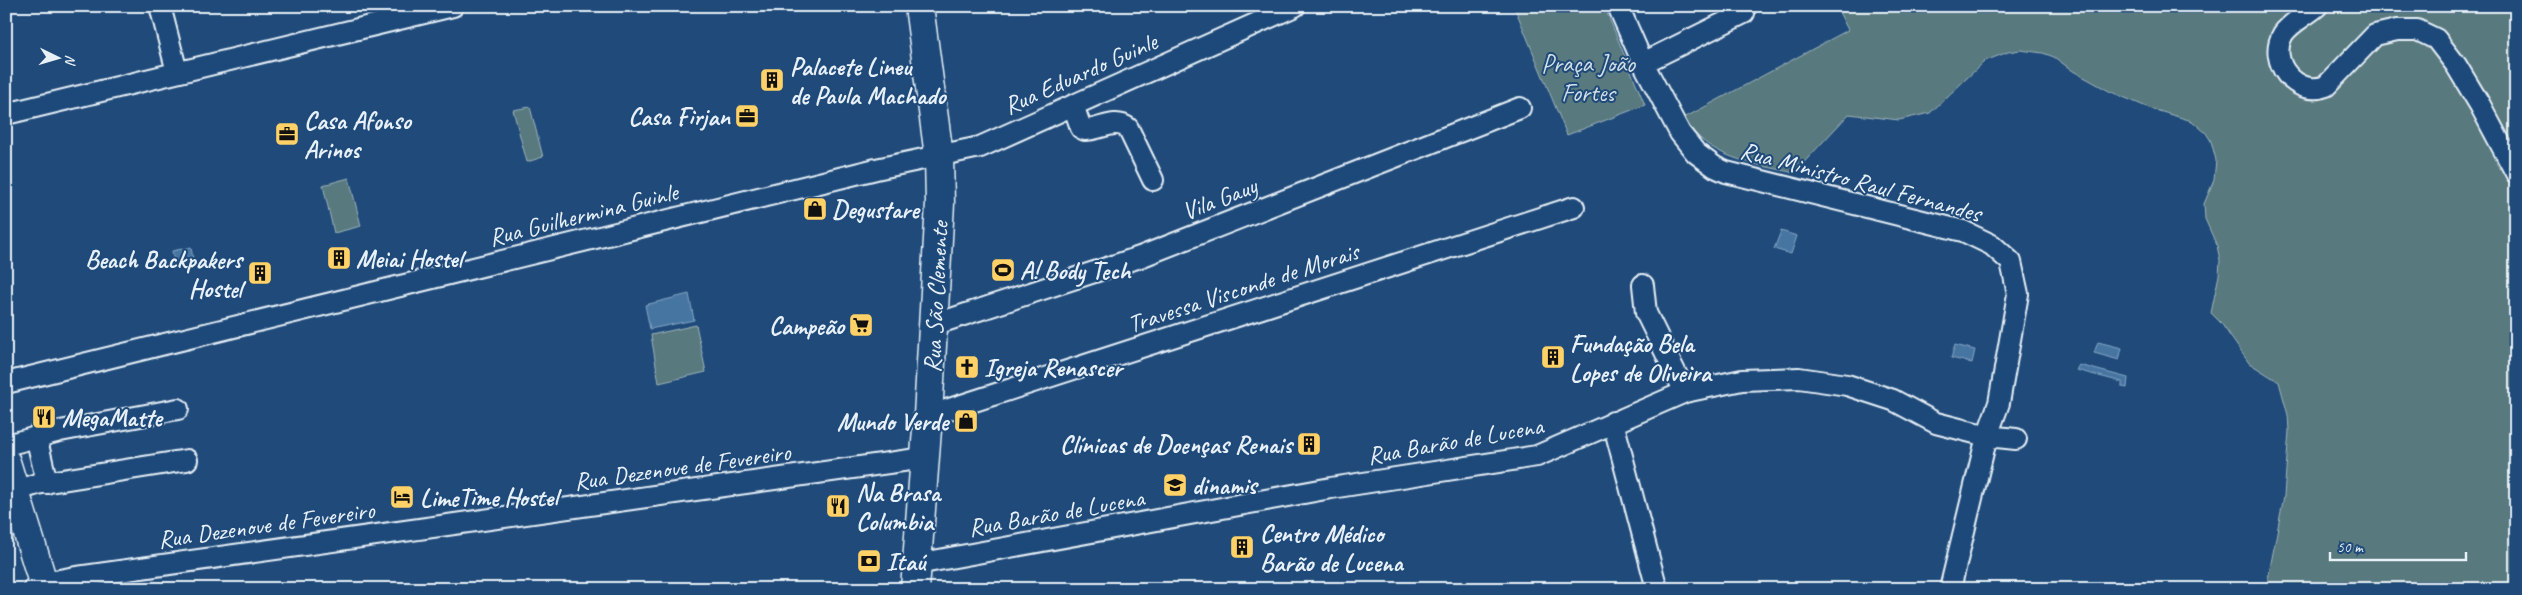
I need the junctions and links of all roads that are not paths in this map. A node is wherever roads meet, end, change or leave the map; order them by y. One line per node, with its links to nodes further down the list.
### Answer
1 (160, 6): 9 (street)
2 (453, 6): 9 (street)
3 (919, 6): 13 (main road, Rua São Clemente)
4 (1295, 6): 10 (street, Rua Eduardo Guinle)
5 (1618, 6): 8 (street)
6 (2317, 6): 14 (street)
7 (1744, 13): 8 (street)
8 (1643, 63): 25 (street, Rua Ministro Raul Fernandes)
9 (177, 72): 12 (street)
10 (1073, 105): 13 (street, Rua Eduardo Guinle); 15 (street)
11 (1520, 108): 18 (street, Vila Gauy)
12 (6, 114)
13 (939, 156): 18 (main road, Rua São Clemente); 19 (street, Rua Guilhermina Guinle)
14 (2516, 172)
15 (1153, 180)
16 (1574, 207): 22 (street, Travessa Visconde de Morais)
17 (1644, 285): 20 (street)
18 (933, 325): 22 (main road, Rua São Clemente)
19 (6, 384)
20 (1685, 392): 23 (street, Rua Barão de Lucena); 25 (street, Rua Barão de Lucena)
21 (178, 409): 24 (street)
22 (928, 416): 28 (main road, Rua São Clemente)
23 (1613, 422): 33 (street, Rua Barão de Lucena); 35 (street)
24 (36, 436): 27 (street); 31 (street)
25 (1987, 436): 26 (street, Rua Barão de Lucena); 36 (street, Rua Ministro Raul Fernandes)
26 (2016, 439)
27 (6, 445)
28 (924, 458): 33 (main road, Rua São Clemente); 34 (street, Rua Dezenove de Fevereiro)
29 (187, 460): 31 (street)
30 (6, 462): 32 (main road)
31 (47, 483): 32 (street)
32 (15, 491): 34 (main road)
33 (916, 576)
34 (40, 587)
35 (1657, 589)
36 (1950, 589)

